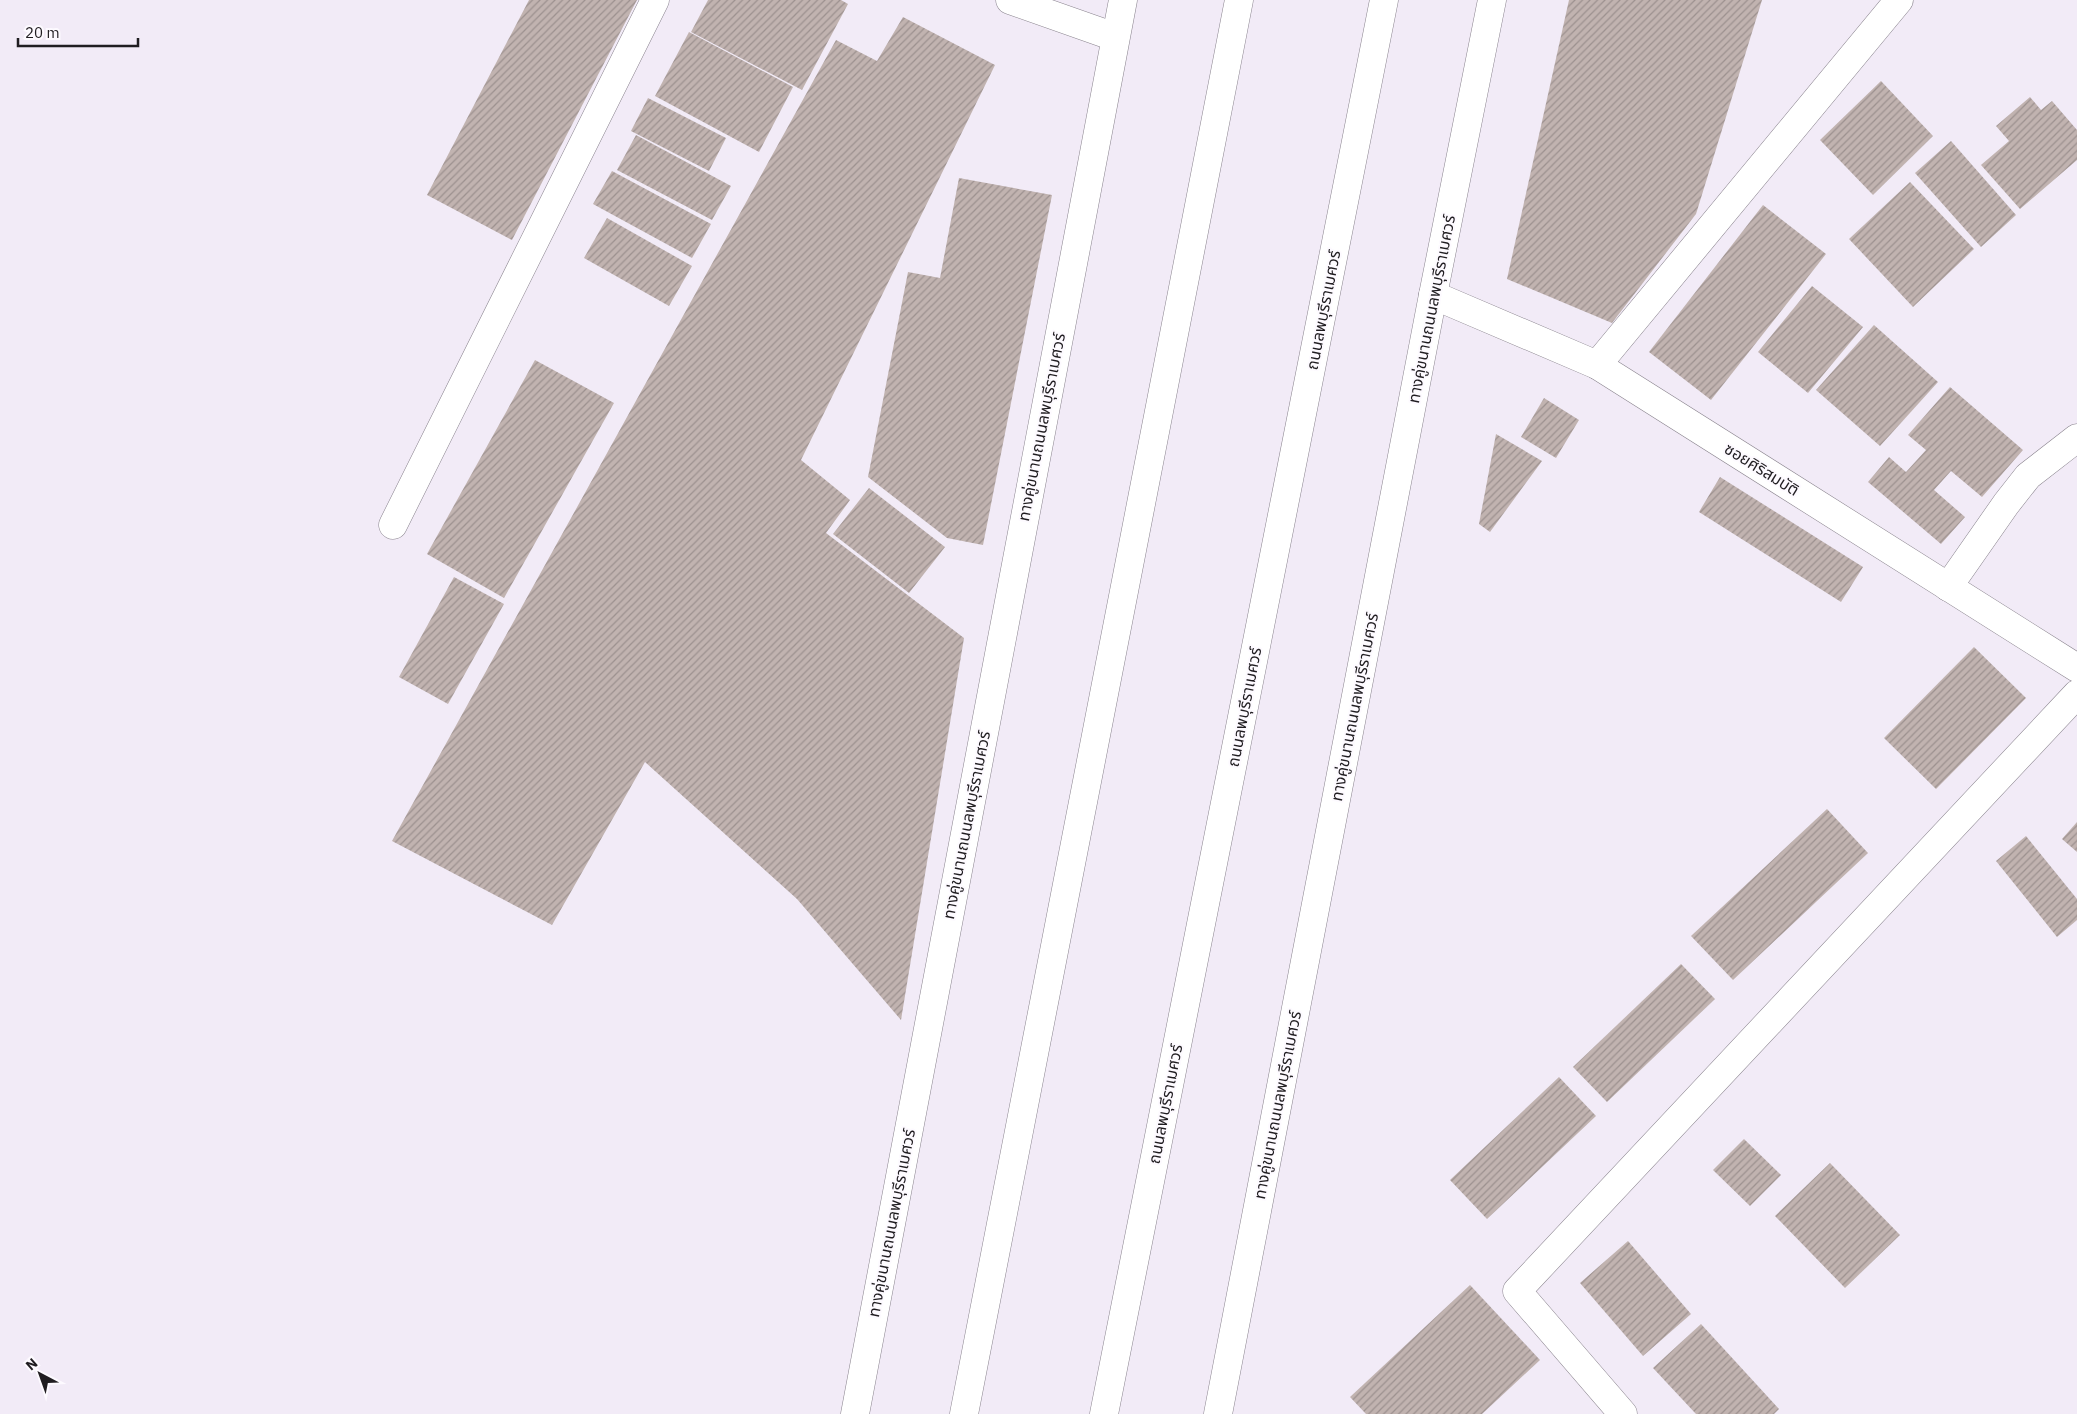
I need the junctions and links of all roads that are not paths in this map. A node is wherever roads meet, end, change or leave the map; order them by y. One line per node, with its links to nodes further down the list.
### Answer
1 (655, 0): 12 (main road)
2 (1010, 0): 8 (main road)
3 (1123, 0): 8 (main road, ทางคู่ขนานถนนลพบุรีราเมศวร์)
4 (1240, 0): 17 (main road)
5 (1384, 0): 18 (main road, ถนนลพบุรีราเมศวร์)
6 (1492, 0): 9 (main road, ทางคู่ขนานถนนลพบุรีราเมศวร์)
7 (1898, 0): 10 (main road)
8 (1115, 37): 16 (main road, ทางคู่ขนานถนนลพบุรีราเมศวร์)
9 (1433, 296): 10 (main road, ซอยศิริสมบัติ); 19 (main road, ทางคู่ขนานถนนลพบุรีราเมศวร์)
10 (1597, 365): 13 (main road, ซอยศิริสมบัติ)
11 (2077, 438): 13 (main road)
12 (393, 525)
13 (1948, 587): 14 (main road, ซอยศิริสมบัติ)
14 (2077, 668)
15 (2077, 694): 20 (main road)
16 (855, 1414)
17 (964, 1414)
18 (1104, 1414)
19 (1218, 1414)
20 (1623, 1414)

